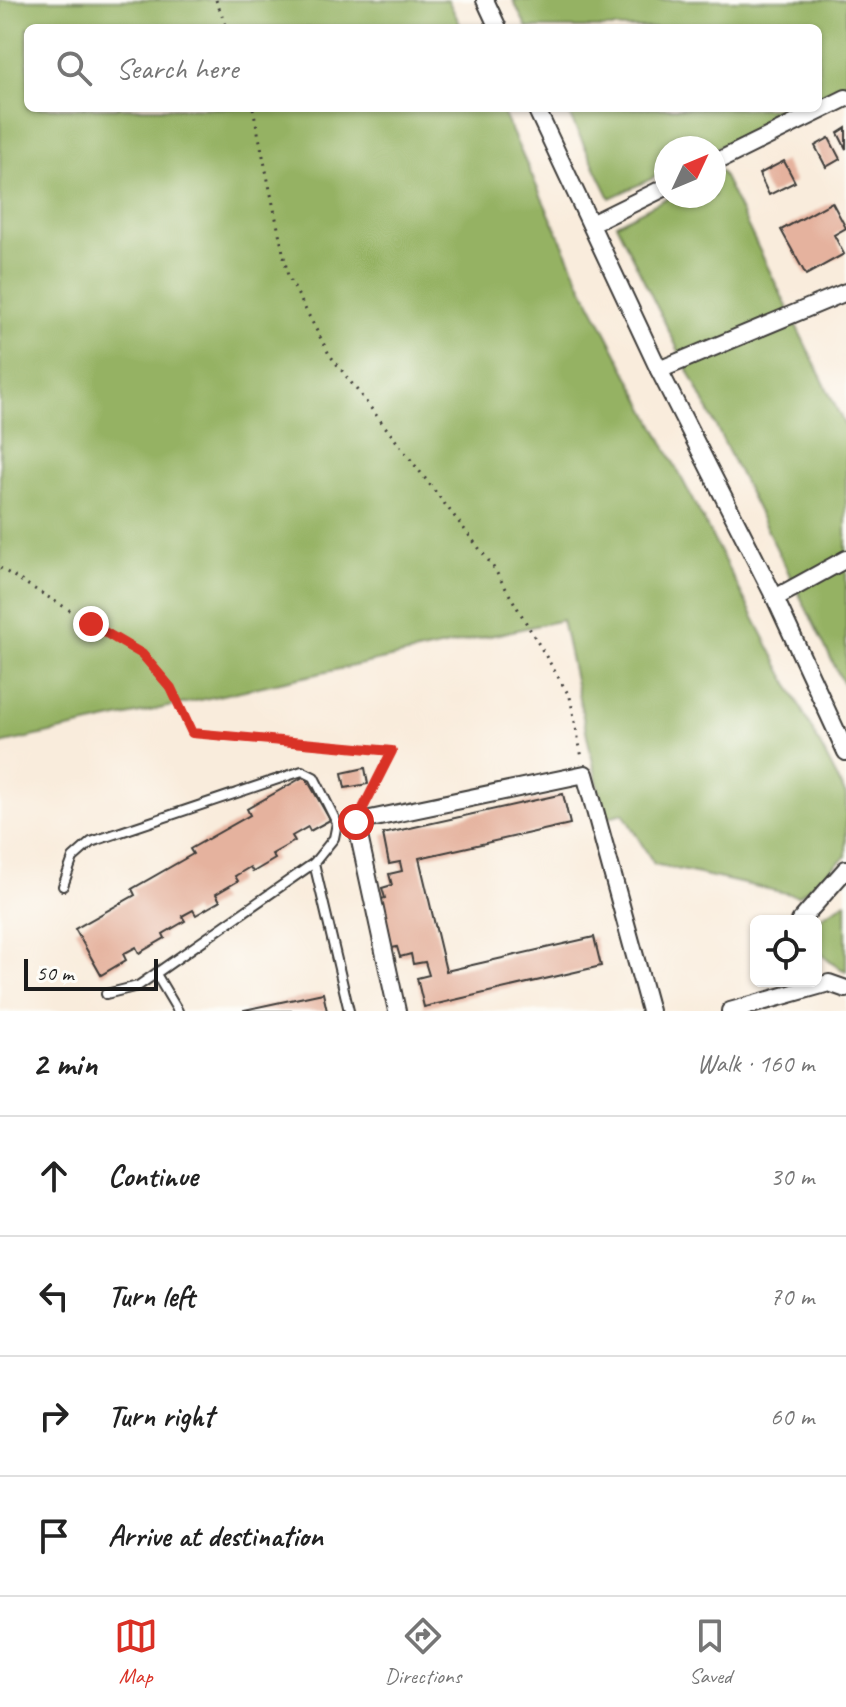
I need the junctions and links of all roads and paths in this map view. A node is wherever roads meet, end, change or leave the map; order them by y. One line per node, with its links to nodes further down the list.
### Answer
1 (216, 0): 3 (path)
2 (485, 0): 4 (street)
3 (225, 24)
4 (496, 24)
5 (846, 98): 6 (street)
6 (822, 110)
7 (254, 112): 19 (path)
8 (538, 112): 12 (street)
9 (818, 112): 10 (street)
10 (726, 157)
11 (654, 193): 12 (street)
12 (591, 224): 14 (street)
13 (846, 292): 14 (street)
14 (659, 370): 17 (street)
15 (846, 559): 17 (street)
16 (0, 568): 20 (path)
17 (775, 598): 18 (street)
18 (846, 752)
19 (585, 774): 20 (street); 33 (street)
20 (356, 822): 32 (street)
21 (314, 863): 23 (lane); 25 (lane); 31 (lane)
22 (846, 869): 24 (street)
23 (63, 886)
24 (805, 915)
25 (156, 974): 29 (lane); 30 (lane)
26 (822, 975): 27 (street)
27 (829, 983): 28 (street); 34 (street)
28 (846, 989)
29 (106, 994)
30 (178, 1011)
31 (349, 1011)
32 (397, 1011)
33 (650, 1011)
34 (730, 1011)

